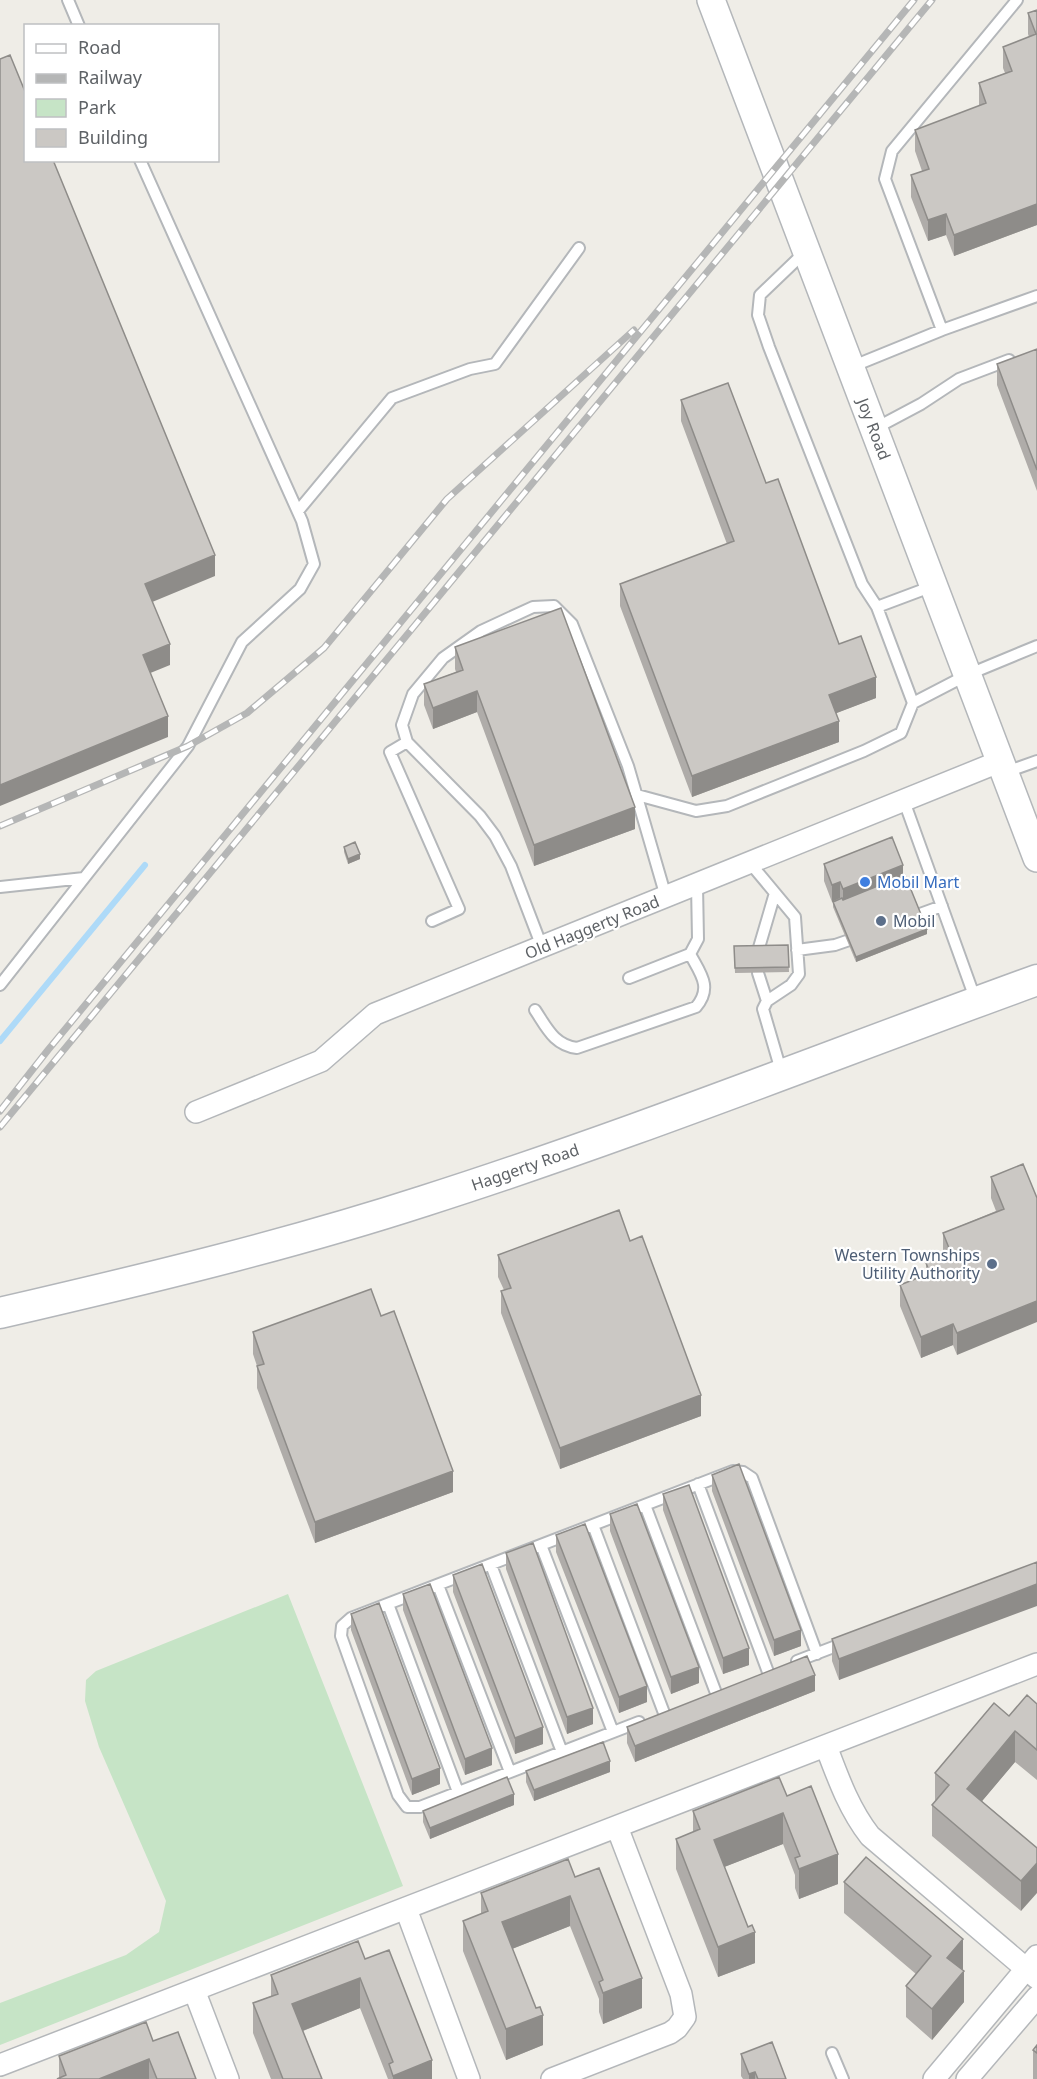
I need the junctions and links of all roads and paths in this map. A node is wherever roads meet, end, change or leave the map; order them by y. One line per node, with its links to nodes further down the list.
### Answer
1 (68, 0): 4 (lane)
2 (711, 0): 7 (street, Joy Road)
3 (1017, 0): 9 (lane)
4 (78, 24)
5 (141, 162): 13 (lane)
6 (579, 248): 13 (lane)
7 (807, 250): 11 (street, Joy Road); 15 (lane)
8 (1037, 296): 9 (lane)
9 (942, 330): 11 (lane)
10 (1015, 358): 12 (lane)
11 (850, 367): 12 (street, Joy Road)
12 (874, 429): 14 (street, Joy Road)
13 (298, 511): 26 (lane)
14 (933, 586): 15 (lane); 17 (street, Joy Road)
15 (877, 607): 18 (lane)
16 (1037, 646): 17 (lane)
17 (967, 675): 18 (lane); 21 (street, Joy Road)
18 (913, 703): 22 (lane)
19 (407, 742): 22 (lane); 32 (lane); 35 (lane)
20 (1037, 761): 21 (lane)
21 (1003, 767): 23 (street, Old Haggerty Road); 24 (street, Joy Road)
22 (637, 795): 30 (lane)
23 (904, 801): 25 (street, Old Haggerty Road); 31 (lane)
24 (1037, 858)
25 (750, 863): 27 (street, Old Haggerty Road); 29 (lane)
26 (84, 878): 28 (lane); 40 (lane)
27 (697, 885): 30 (street, Old Haggerty Road); 37 (lane)
28 (0, 887)
29 (775, 893): 36 (lane); 41 (lane)
30 (666, 897): 35 (street, Old Haggerty Road)
31 (942, 906): 33 (lane); 42 (lane)
32 (432, 921)
33 (899, 922)
34 (867, 933): 36 (lane)
35 (542, 947): 45 (street, Old Haggerty Road)
36 (797, 950): 41 (lane)
37 (690, 954): 38 (lane); 43 (lane)
38 (628, 978)
39 (1037, 980): 42 (main road, Haggerty Road)
40 (0, 985)
41 (767, 1001): 44 (lane)
42 (976, 1002): 44 (main road, Haggerty Road)
43 (535, 1010)
44 (782, 1074): 46 (main road, Haggerty Road)
45 (196, 1112)
46 (0, 1313)
47 (698, 1484): 48 (lane); 55 (lane); 55 (lane)
48 (645, 1505): 49 (lane); 57 (lane)
49 (593, 1525): 50 (lane); 58 (lane)
50 (541, 1545): 51 (lane); 58 (lane)
51 (491, 1564): 52 (lane); 60 (lane)
52 (438, 1585): 53 (lane); 61 (lane)
53 (388, 1604): 62 (lane); 62 (lane)
54 (850, 1641): 55 (lane)
55 (817, 1654)
56 (1037, 1664): 59 (street)
57 (716, 1693)
58 (613, 1732): 60 (lane)
59 (826, 1746): 63 (street); 65 (street)
60 (562, 1752): 61 (lane)
61 (510, 1772): 62 (lane)
62 (459, 1792)
63 (617, 1827): 64 (street); 72 (street)
64 (406, 1909): 66 (street); 71 (street)
65 (1033, 1968): 74 (street)
66 (194, 1990): 69 (street); 70 (street)
67 (1037, 1997): 75 (street)
68 (832, 2053): 73 (lane)
69 (0, 2065)
70 (228, 2079)
71 (469, 2079)
72 (552, 2079)
73 (843, 2079)
74 (934, 2079)
75 (967, 2079)

